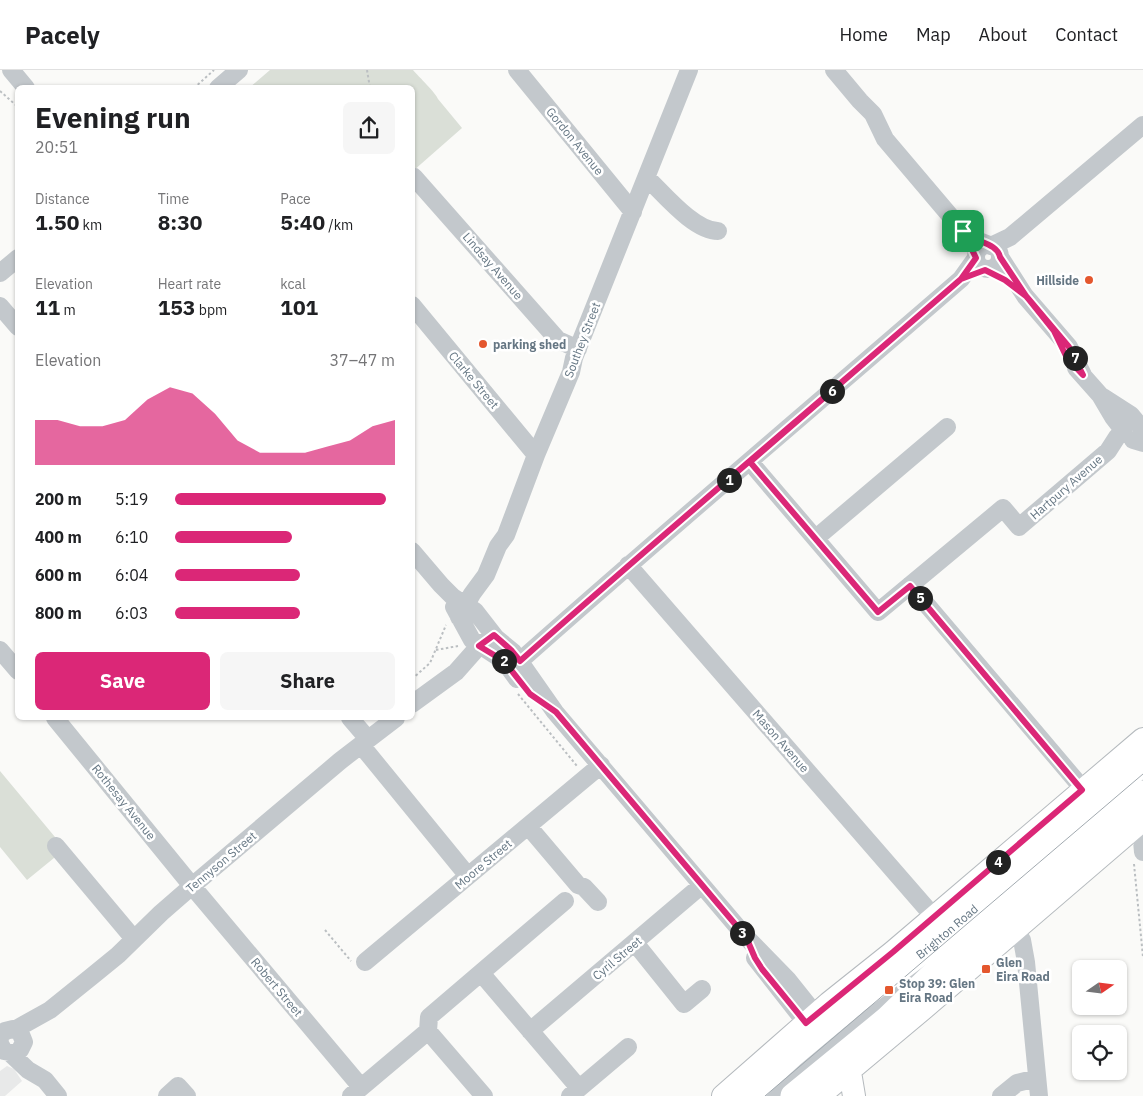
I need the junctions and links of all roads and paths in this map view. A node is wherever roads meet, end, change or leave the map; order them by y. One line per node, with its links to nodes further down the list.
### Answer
1 (11, 70): 7 (street)
2 (367, 70): 9 (path)
3 (517, 70): 15 (street, Gordon Avenue)
4 (690, 70): 13 (street, Southey Street)
5 (842, 73): 17 (street)
6 (226, 79): 8 (path)
7 (24, 85)
8 (205, 85)
9 (370, 85)
10 (0, 91): 11 (path)
11 (15, 104)
12 (1143, 125): 17 (street)
13 (647, 178): 15 (street, Southey Street); 16 (street)
14 (415, 179): 23 (street, Lindsay Avenue)
15 (633, 212): 23 (street, Southey Street)
16 (718, 232)
17 (988, 257): 25 (street); 27 (street)
18 (15, 261): 19 (street)
19 (0, 274)
20 (0, 306): 22 (street)
21 (415, 309): 26 (street, Clarke Street)
22 (15, 324)
23 (574, 361): 26 (street, Southey Street)
24 (947, 428): 28 (street)
25 (1135, 433): 31 (street, Hartpury Avenue)
26 (536, 455): 32 (street, Southey Street)
27 (750, 462): 28 (street, Hartpury Avenue); 30 (street)
28 (816, 538): 31 (street, Hartpury Avenue)
29 (415, 555): 32 (street)
30 (628, 564): 37 (street); 58 (street, Mason Avenue)
31 (910, 586): 47 (street)
32 (457, 615): 33 (street); 34 (street); 36 (path)
33 (494, 635): 34 (street); 37 (street)
34 (472, 646): 36 (path); 37 (street); 40 (street)
35 (0, 650): 38 (street)
36 (436, 650): 39 (path)
37 (516, 665): 45 (street)
38 (15, 668)
39 (415, 676)
40 (415, 702)
41 (57, 720): 55 (street, Rothesay Avenue)
42 (351, 720): 44 (street)
43 (393, 720): 44 (street, Tennyson Street)
44 (365, 742): 53 (street); 55 (street, Tennyson Street)
45 (601, 765): 49 (street, Moore Street); 54 (street)
46 (1140, 770): 47 (highway, Brighton Road); 47 (main road, Brighton Road)
47 (1091, 813): 52 (main road); 58 (main road, Brighton Road); 59 (highway, Brighton Road); 70 (highway, Brighton Road)
48 (1138, 824): 51 (street); 52 (main road)
49 (528, 826): 53 (street, Moore Street); 57 (street)
50 (56, 846): 61 (street)
51 (1138, 855): 63 (path)
52 (1093, 863): 59 (main road)
53 (468, 876): 64 (street, Moore Street)
54 (702, 885): 62 (street, Cyril Street); 70 (street)
55 (192, 886): 61 (street, Tennyson Street); 74 (street, Robert Street)
56 (565, 901): 65 (street)
57 (598, 902)
58 (934, 917): 70 (main road, Brighton Road)
59 (1011, 919): 70 (highway, Brighton Road); 73 (street)
60 (325, 930): 64 (path)
61 (134, 939): 71 (street, Tennyson Street)
62 (635, 943): 66 (street); 69 (street, Cyril Street)
63 (1143, 957)
64 (358, 962)
65 (481, 973): 68 (street); 69 (street)
66 (702, 989)
67 (0, 1016): 71 (street)
68 (428, 1031): 74 (street); 79 (street)
69 (530, 1031): 75 (street)
70 (827, 1040): 80 (main road, Brighton Road); 81 (highway, Brighton Road); 82 (street); 83 (highway, Brighton Road); 84 (main road, Brighton Road); 85 (main road)
71 (10, 1044): 76 (street)
72 (628, 1047): 75 (street)
73 (1037, 1078): 86 (street); 87 (street)
74 (356, 1092)
75 (574, 1092)
76 (58, 1096)
77 (166, 1096): 78 (street)
78 (187, 1096)
79 (484, 1096)
80 (723, 1096)
81 (747, 1096)
82 (770, 1096)
83 (793, 1096)
84 (819, 1096)
85 (854, 1096)
86 (1001, 1096)
87 (1039, 1096)

